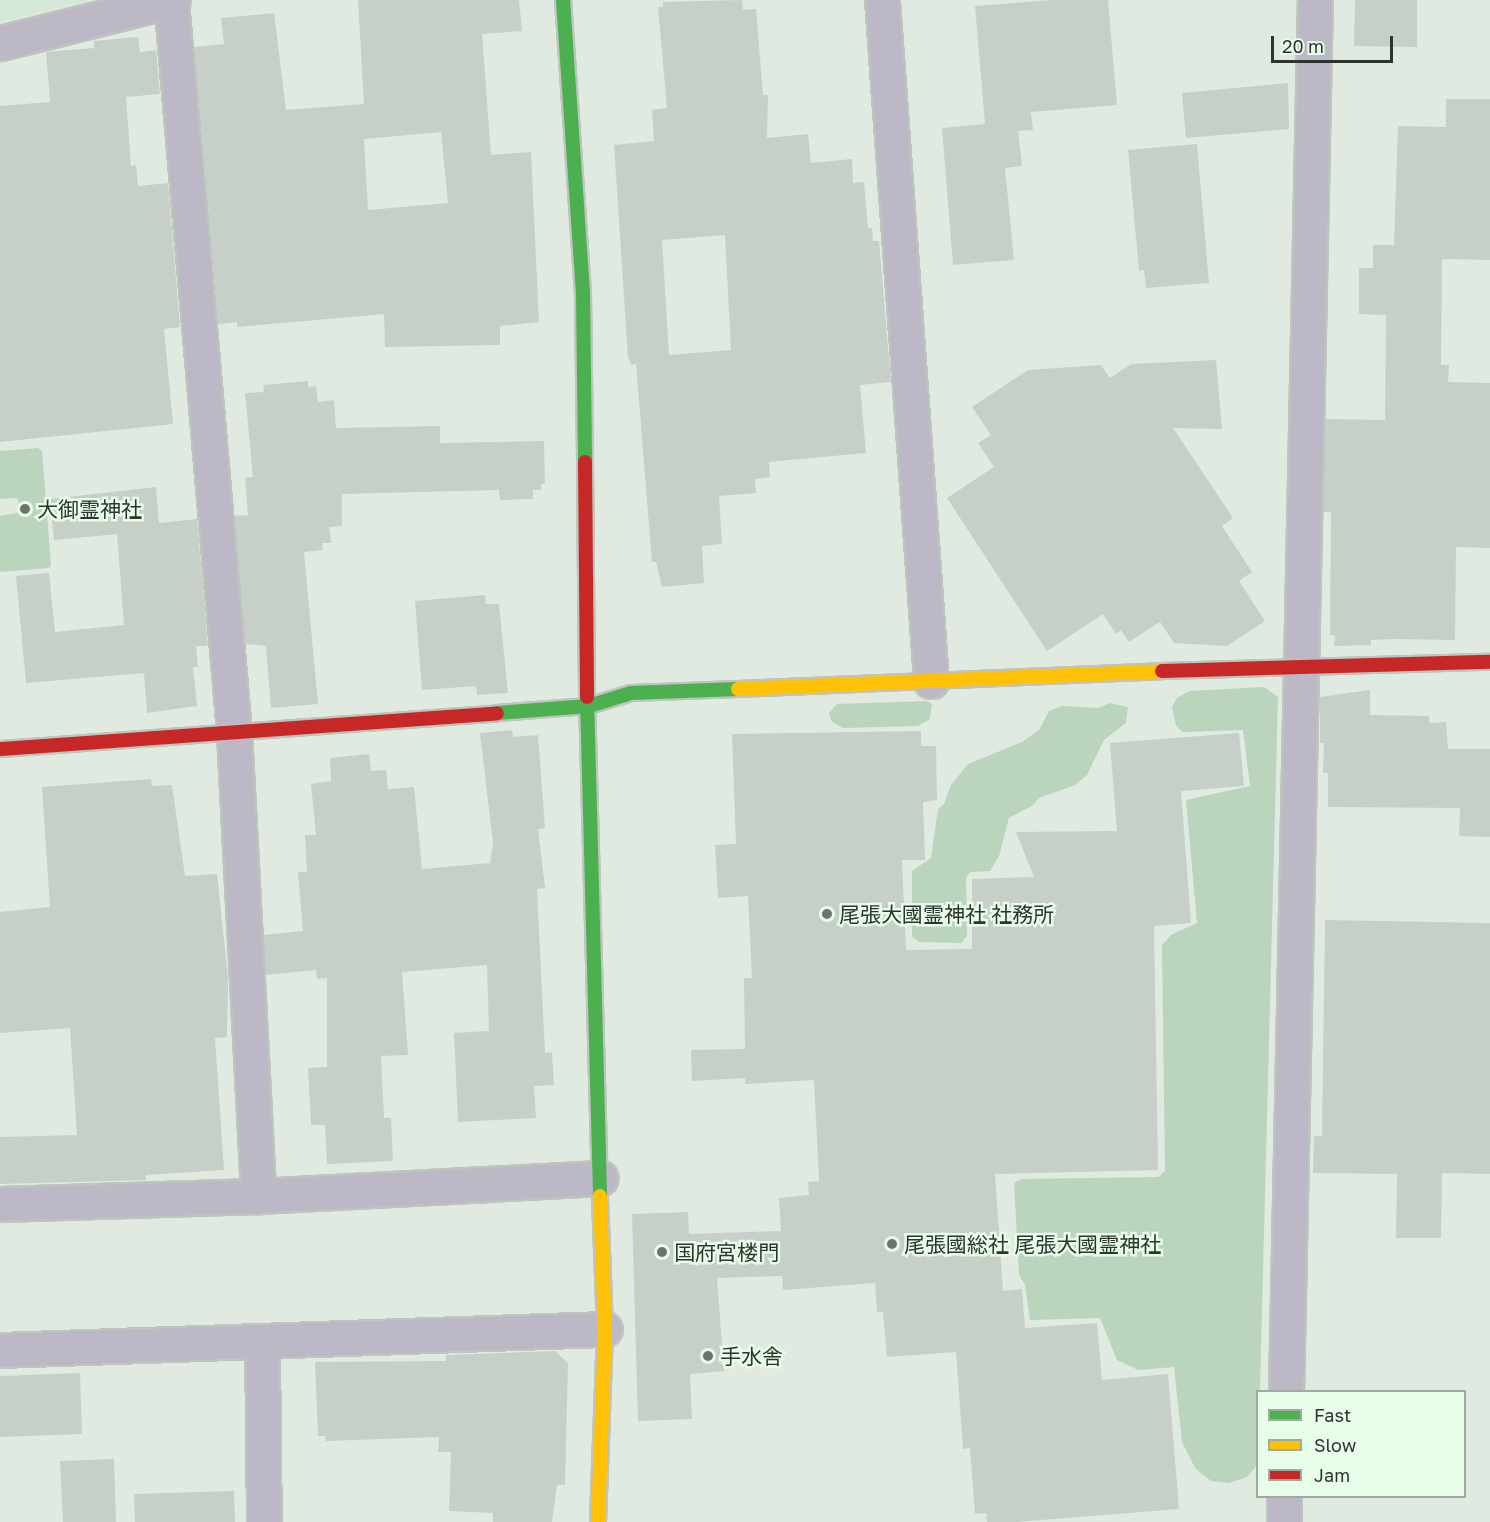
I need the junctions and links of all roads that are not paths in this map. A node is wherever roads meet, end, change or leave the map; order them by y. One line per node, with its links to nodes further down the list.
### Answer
1 (172, 0): 5 (street); 10 (street)
2 (563, 0): 9 (street)
3 (882, 0): 8 (street)
4 (1315, 0): 7 (street)
5 (0, 43)
6 (1490, 662): 7 (street)
7 (1301, 665): 8 (street); 18 (street)
8 (932, 681): 9 (street)
9 (589, 706): 10 (street); 12 (street)
10 (234, 732): 11 (street); 13 (street)
11 (0, 749)
12 (601, 1178): 13 (street); 15 (street)
13 (258, 1196): 14 (street)
14 (0, 1204)
15 (604, 1329): 16 (street); 21 (street)
16 (262, 1342): 17 (street); 20 (street)
17 (0, 1350)
18 (1286, 1390)
19 (1284, 1498): 22 (street)
20 (264, 1522)
21 (598, 1522)
22 (1284, 1522)

